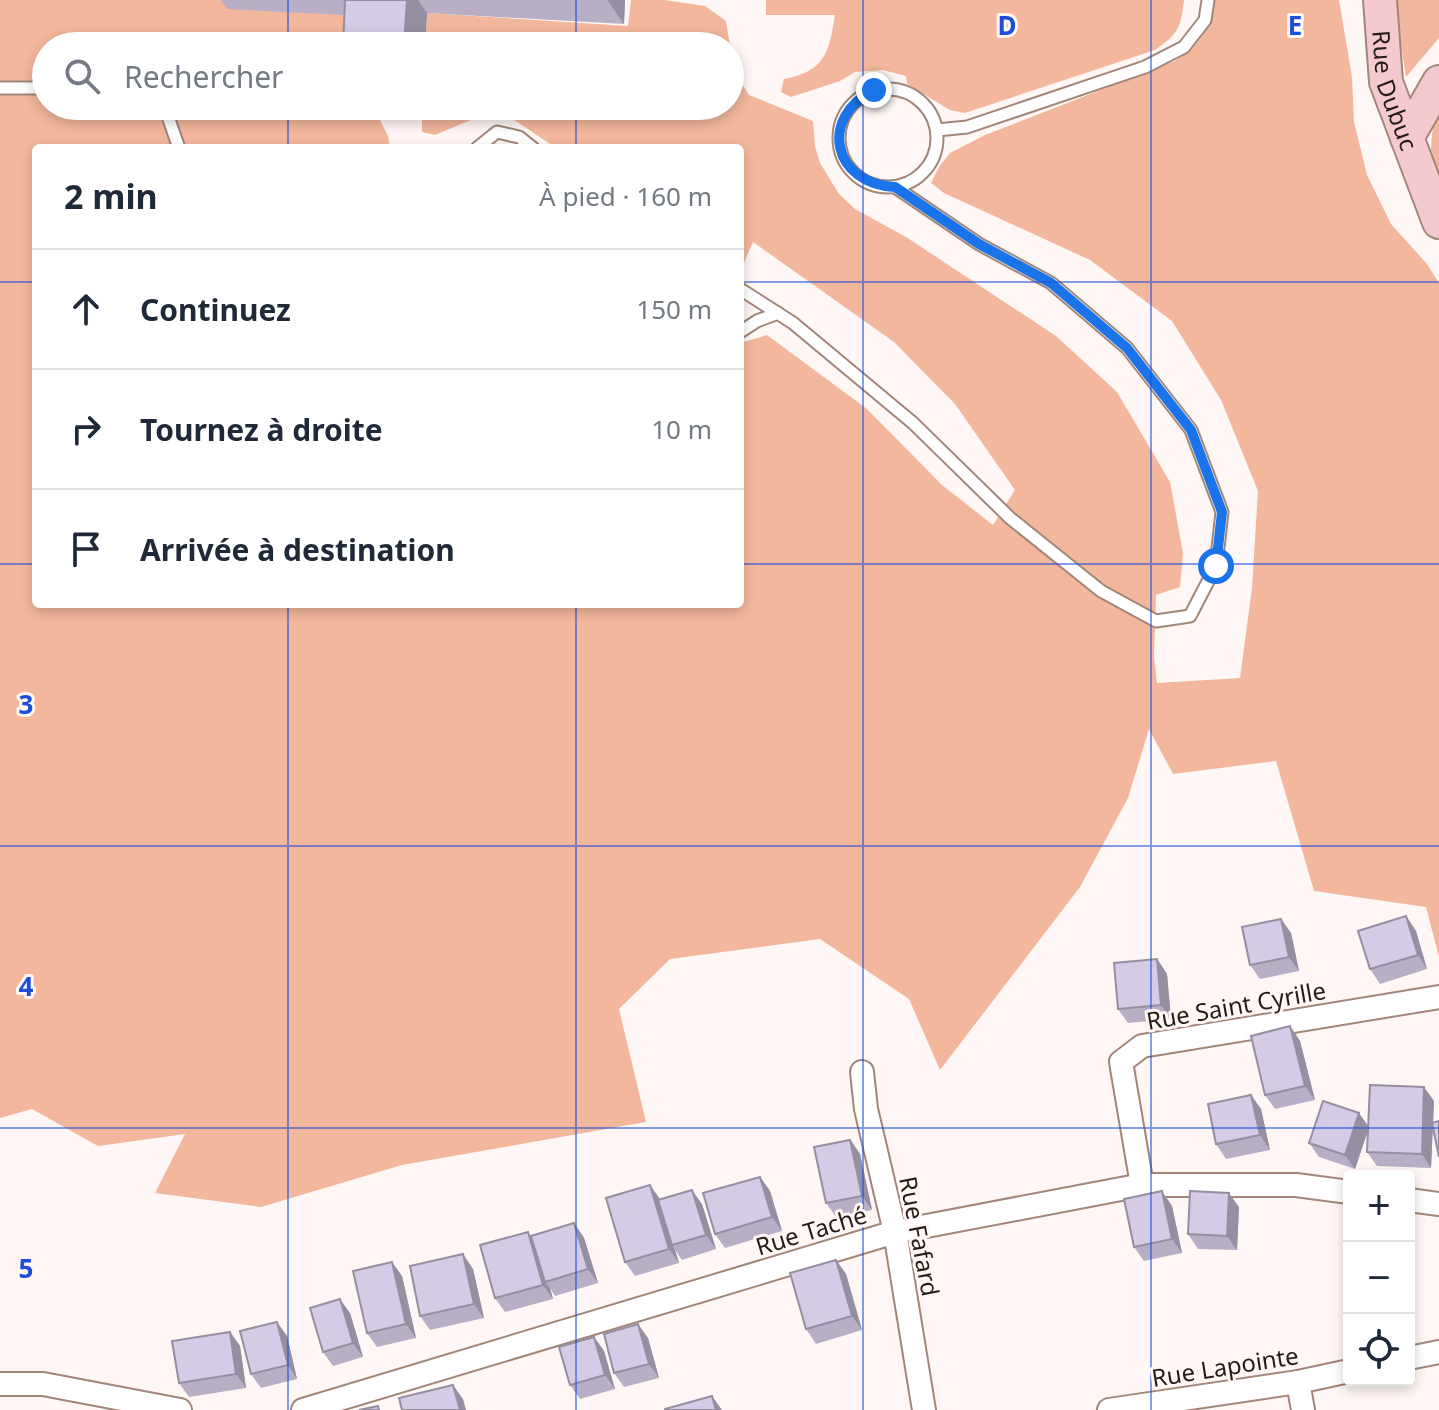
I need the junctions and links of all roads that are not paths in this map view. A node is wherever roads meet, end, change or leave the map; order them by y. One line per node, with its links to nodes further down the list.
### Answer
1 (1208, 0): 7 (lane)
2 (1380, 0): 8 (street, Rue Dubuc)
3 (1439, 82): 8 (street)
4 (0, 88): 5 (lane)
5 (32, 88)
6 (169, 120): 9 (lane)
7 (937, 130): 12 (lane); 12 (lane)
8 (1407, 138): 13 (street, Rue Dubuc)
9 (178, 144)
10 (482, 144): 11 (lane)
11 (528, 144)
12 (895, 187): 15 (lane)
13 (1439, 222)
14 (744, 292): 15 (lane)
15 (778, 313): 16 (lane)
16 (744, 329)
17 (1439, 997): 19 (street, Rue Saint Cyrille)
18 (862, 1072): 23 (street, Rue Fafard)
19 (1142, 1185): 20 (street, Rue Taché); 23 (street, Rue Taché)
20 (1343, 1191)
21 (1415, 1201): 22 (street)
22 (1439, 1204)
23 (895, 1232): 30 (street, Rue Taché); 31 (street, Rue Fafard)
24 (1439, 1352): 25 (street)
25 (1415, 1357)
26 (1343, 1372): 27 (street, Rue Lapointe)
27 (1298, 1382): 32 (street, Rue Lapointe); 33 (street)
28 (0, 1384): 29 (street)
29 (180, 1410)
30 (303, 1410)
31 (924, 1410)
32 (1109, 1410)
33 (1303, 1410)

